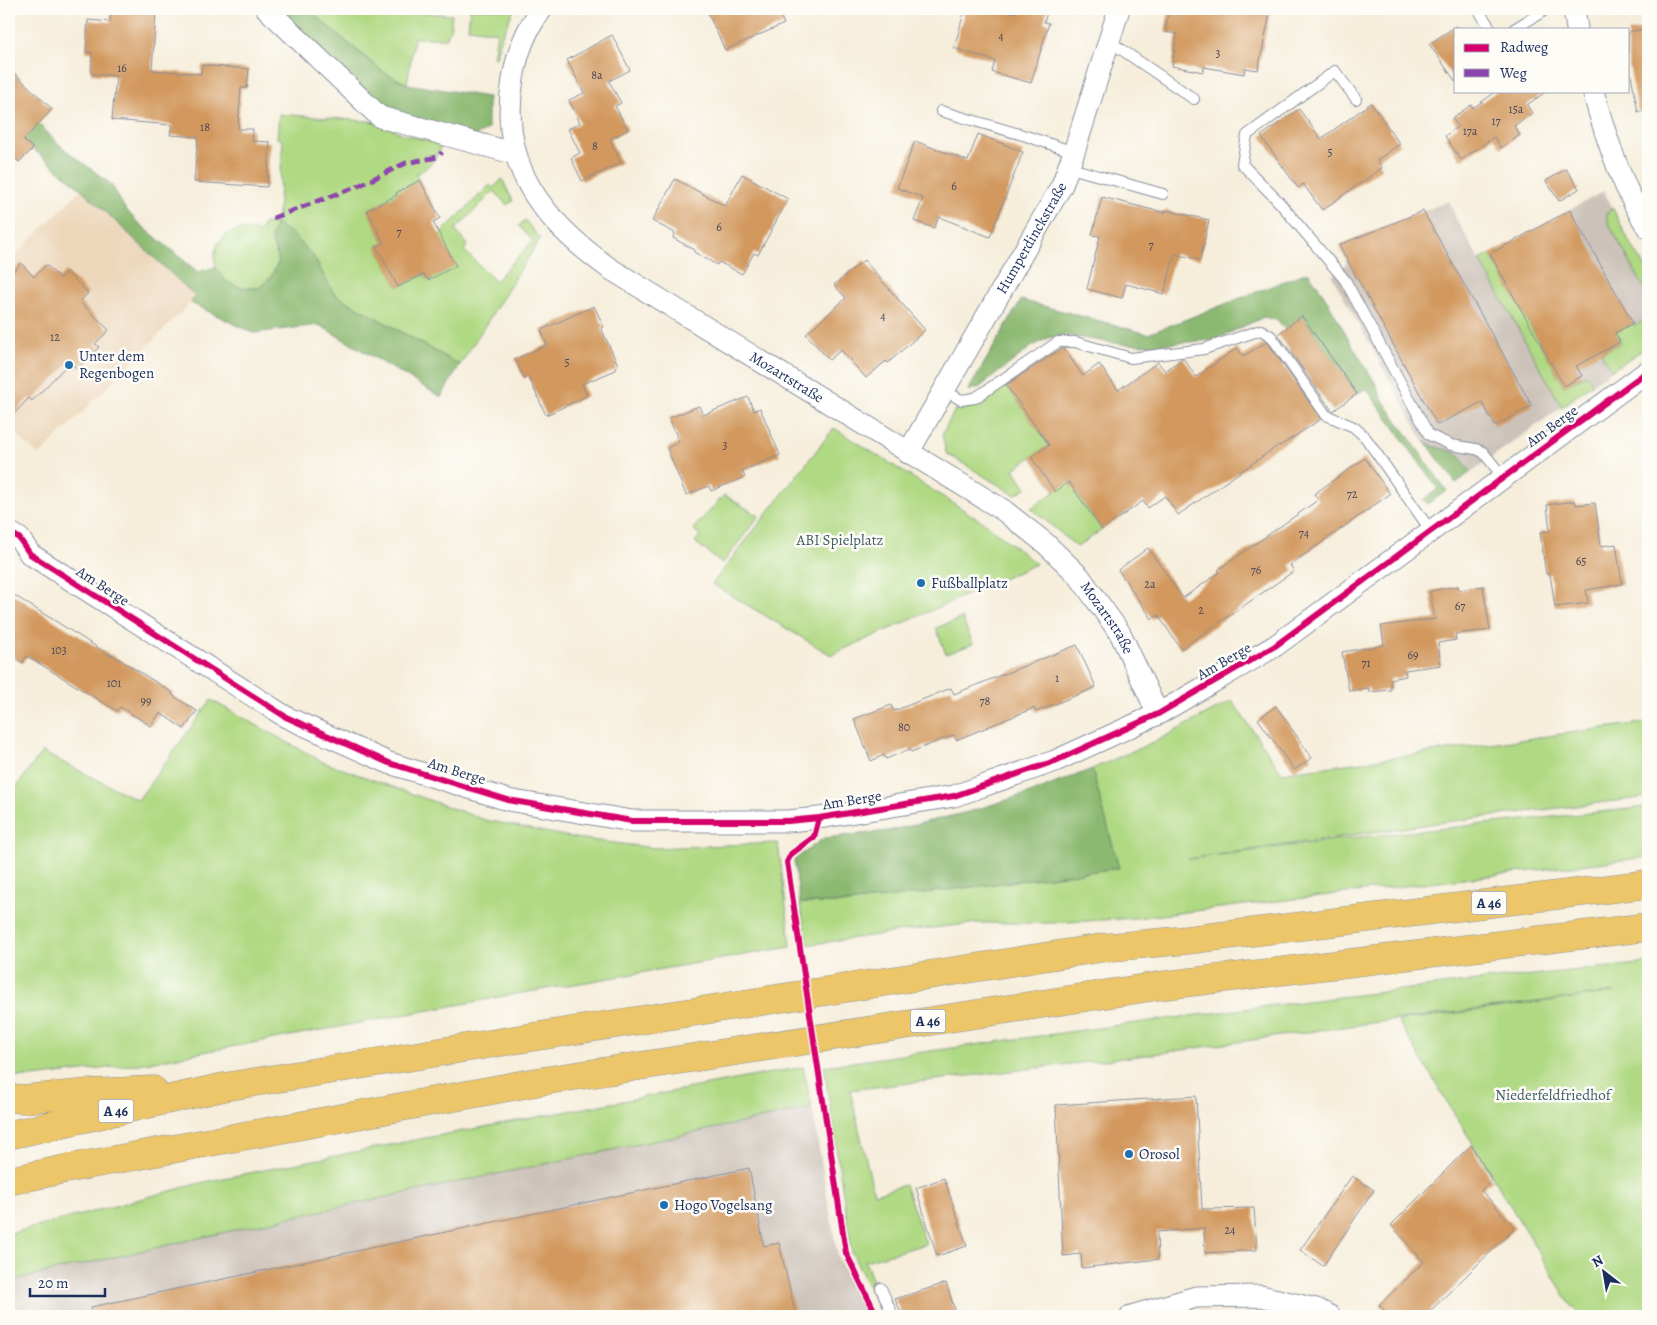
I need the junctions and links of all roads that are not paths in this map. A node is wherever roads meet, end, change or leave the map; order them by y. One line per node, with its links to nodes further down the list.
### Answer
1 (267, 9): 15 (street)
2 (542, 9): 15 (street, Mozartstraße)
3 (1119, 9): 10 (street, Humperdinckstraße)
4 (1547, 9): 8 (lane)
5 (1574, 9): 9 (street)
6 (1481, 14): 7 (lane)
7 (1490, 28)
8 (1516, 28)
9 (1577, 28)
10 (1109, 41): 12 (lane); 16 (street, Humperdinckstraße)
11 (1593, 92): 18 (street)
12 (1194, 99)
13 (1356, 99): 22 (lane)
14 (941, 111): 16 (lane)
15 (516, 154): 21 (street, Mozartstraße)
16 (1070, 160): 17 (lane); 20 (street, Humperdinckstraße)
17 (1163, 194)
18 (1648, 228)
19 (1648, 371): 22 (street, Am Berge)
20 (944, 390): 21 (street, Humperdinckstraße); 23 (lane)
21 (908, 452): 25 (street, Mozartstraße)
22 (1503, 477): 23 (street, Am Berge)
23 (1431, 531): 25 (street, Am Berge)
24 (9, 532): 25 (street, Am Berge)
25 (1158, 714)
26 (1648, 884): 28 (highway, A 46)
27 (1648, 927): 31 (highway, A 46)
28 (224, 1087): 29 (highway); 30 (highway, A 46)
29 (9, 1098)
30 (9, 1135)
31 (9, 1181)
32 (881, 1288): 33 (lane)
33 (893, 1316)
34 (1132, 1316): 35 (street)
35 (1330, 1316)

